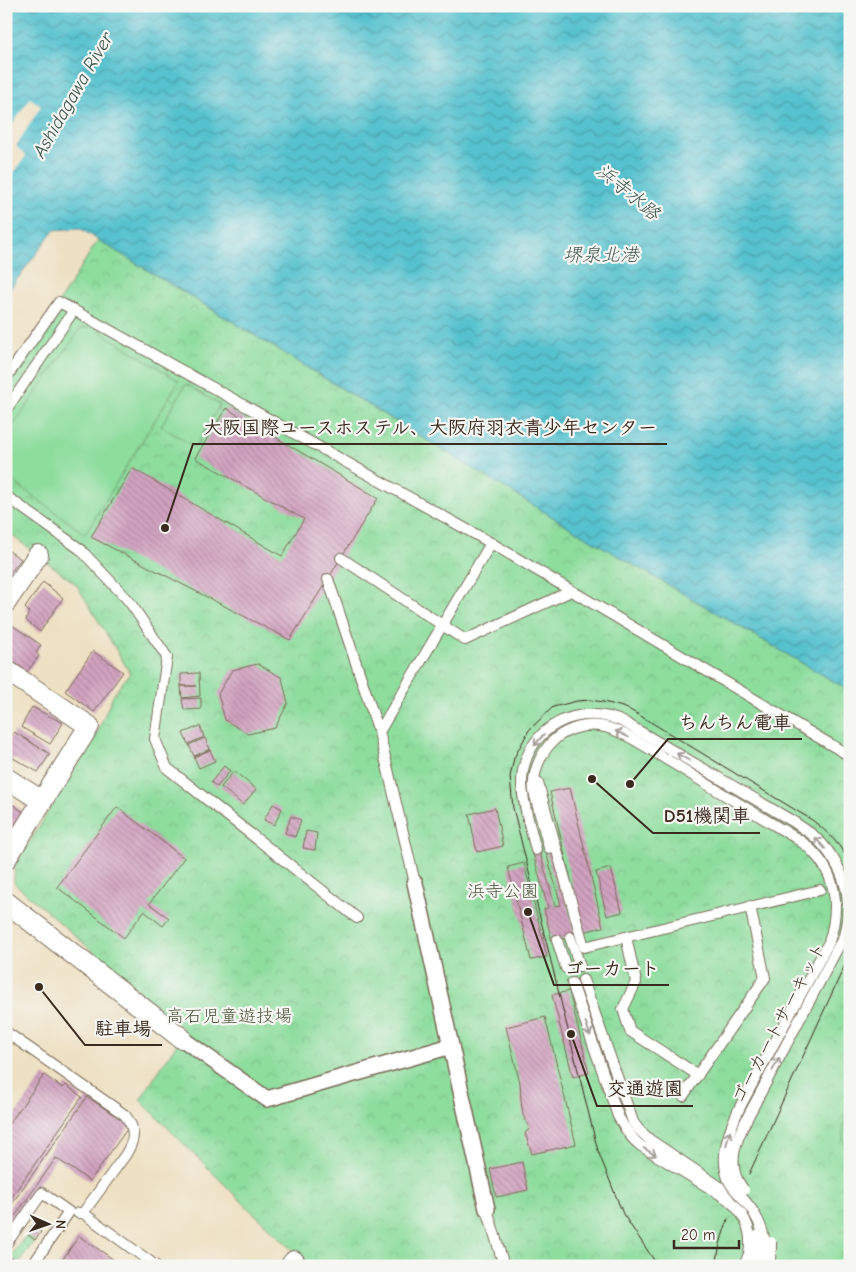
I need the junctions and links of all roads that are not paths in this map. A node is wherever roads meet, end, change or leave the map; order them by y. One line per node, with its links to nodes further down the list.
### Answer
1 (74, 310): 2 (lane); 3 (lane); 5 (lane)
2 (6, 378)
3 (6, 410)
4 (6, 496): 25 (lane)
5 (491, 543): 9 (lane); 11 (lane)
6 (38, 555): 10 (street)
7 (341, 558): 11 (lane)
8 (328, 579): 13 (lane)
9 (571, 591): 11 (lane); 14 (lane)
10 (6, 602)
11 (442, 625): 13 (lane)
12 (6, 670): 17 (street)
13 (379, 732): 21 (lane)
14 (850, 756)
15 (535, 772): 18 (lane, ゴーカートサーキット); 26 (lane); 43 (lane, ゴーカートサーキット, one-way to 15, bridge)
16 (6, 778): 17 (street)
17 (42, 801): 20 (street)
18 (549, 848)
19 (536, 850): 43 (lane, ゴーカートサーキット, one-way to 19, bridge)
20 (6, 859)
21 (414, 883): 35 (street)
22 (820, 890): 24 (lane)
23 (6, 902): 34 (street)
24 (750, 906): 26 (lane); 36 (lane)
25 (358, 918)
26 (626, 936): 36 (lane)
27 (570, 937): 29 (lane)
28 (557, 940): 30 (lane)
29 (580, 966)
30 (566, 968)
31 (583, 980): 38 (lane, ゴーカートサーキット)
32 (572, 983): 38 (lane, ゴーカートサーキット, one-way to 38)
33 (6, 1032): 41 (lane)
34 (181, 1038): 35 (street)
35 (451, 1046): 39 (street)
36 (698, 1075): 37 (lane)
37 (683, 1096)
38 (669, 1158): 43 (lane, ゴーカートサーキット, bridge)
39 (487, 1209): 46 (lane)
40 (69, 1212): 41 (lane); 42 (lane); 44 (lane)
41 (83, 1213): 45 (lane)
42 (6, 1244)
43 (760, 1262): 47 (lane, ゴーカートサーキット)
44 (32, 1266)
45 (156, 1266)
46 (504, 1266)
47 (744, 1266)

